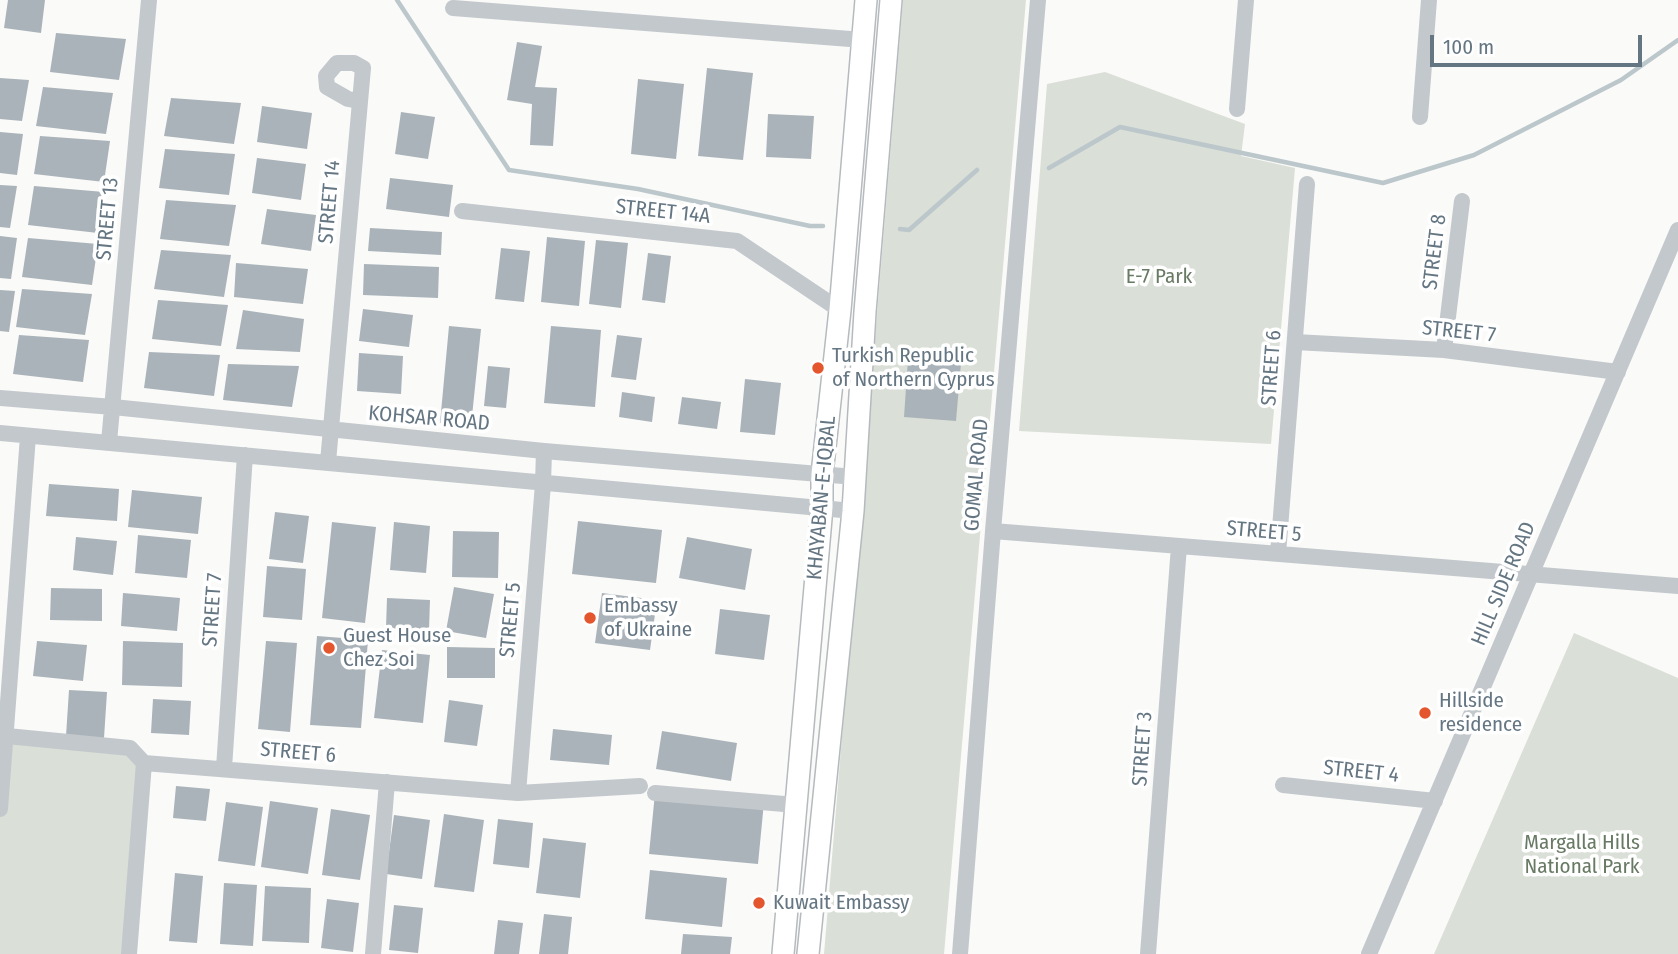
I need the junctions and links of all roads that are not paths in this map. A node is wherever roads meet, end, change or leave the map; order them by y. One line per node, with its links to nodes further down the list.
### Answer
1 (149, 0): 21 (street, STREET 13)
2 (866, 0): 8 (main road, KHAYABAN-E-IQBAL)
3 (891, 0): 30 (main road, KHAYABAN-E-IQBAL)
4 (1038, 0): 34 (street, GOMAL ROAD)
5 (1246, 0): 10 (street)
6 (1429, 0): 11 (street)
7 (453, 8): 8 (street)
8 (863, 40): 16 (main road, KHAYABAN-E-IQBAL)
9 (359, 101): 22 (street, STREET 14)
10 (1237, 109)
11 (1420, 117)
12 (1307, 184): 17 (street, STREET 6)
13 (1462, 201): 18 (street, STREET 8)
14 (462, 211): 16 (street, STREET 14A)
15 (1678, 230): 19 (street, HILL SIDE ROAD)
16 (840, 310): 29 (main road, KHAYABAN-E-IQBAL)
17 (1295, 342): 18 (street, STREET 7); 36 (street, STREET 6)
18 (1444, 351): 19 (street, STREET 7)
19 (1618, 372): 37 (street, HILL SIDE ROAD)
20 (0, 398): 21 (street, KOHSAR ROAD)
21 (113, 407): 22 (street, KOHSAR ROAD); 25 (street, STREET 13)
22 (331, 431): 26 (street, KOHSAR ROAD); 28 (street)
23 (0, 433): 24 (street)
24 (27, 436): 25 (street); 39 (street)
25 (109, 442): 27 (street)
26 (544, 451): 29 (street, KOHSAR ROAD); 31 (street, STREET 5)
27 (245, 455): 28 (street); 41 (street, STREET 7)
28 (328, 462): 31 (street)
29 (822, 474): 30 (street, KOHSAR ROAD); 32 (main road, KHAYABAN-E-IQBAL)
30 (855, 477): 33 (main road, KHAYABAN-E-IQBAL)
31 (543, 484): 32 (street); 44 (street, STREET 5)
32 (822, 507): 33 (street); 46 (main road, KHAYABAN-E-IQBAL)
33 (853, 511): 51 (main road, KHAYABAN-E-IQBAL)
34 (993, 531): 35 (street, STREET 5); 52 (street, GOMAL ROAD)
35 (1179, 546): 36 (street, STREET 5); 53 (street, STREET 3)
36 (1278, 554): 37 (street, STREET 5)
37 (1531, 574): 38 (street, STREET 5); 45 (street, HILL SIDE ROAD)
38 (1678, 586)
39 (7, 736): 40 (street); 47 (street)
40 (144, 763): 41 (street, STREET 6); 48 (street)
41 (223, 768): 42 (street, STREET 6)
42 (387, 782): 44 (street, STREET 6); 49 (street)
43 (1283, 785): 45 (street, STREET 4)
44 (518, 793): 46 (street, STREET 6)
45 (1435, 801): 54 (street, HILL SIDE ROAD)
46 (796, 805): 50 (main road, KHAYABAN-E-IQBAL)
47 (0, 809)
48 (129, 954)
49 (373, 954)
50 (783, 954)
51 (808, 954)
52 (960, 954)
53 (1148, 954)
54 (1370, 954)

